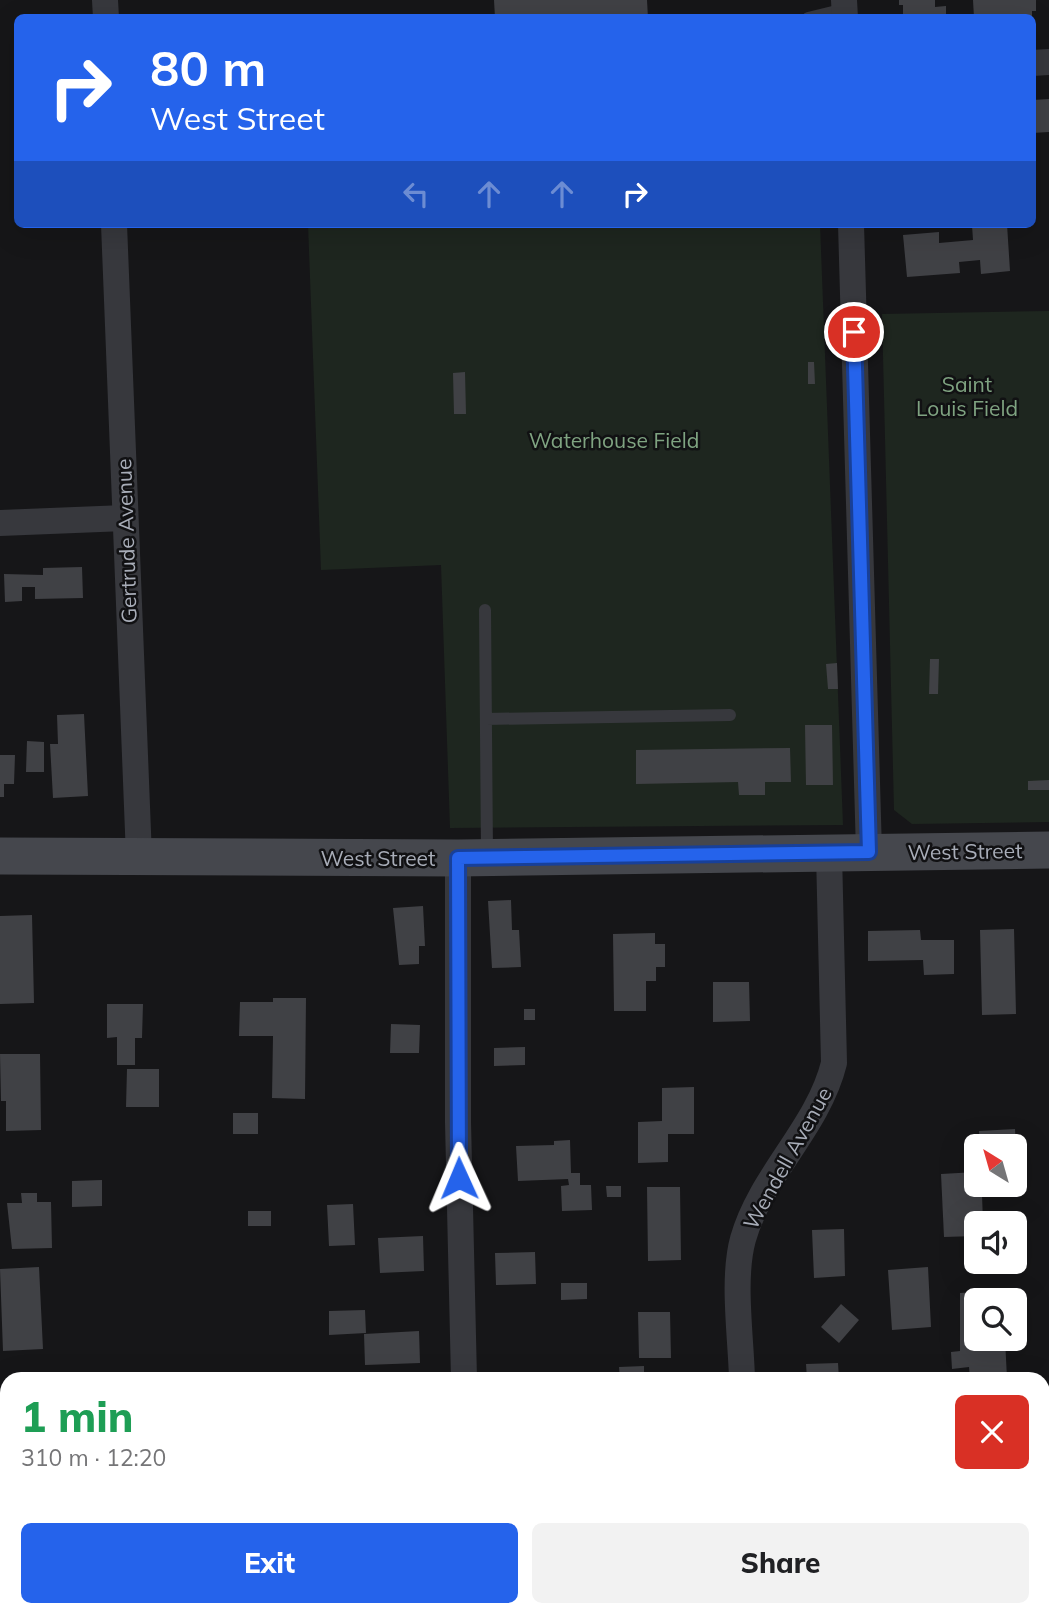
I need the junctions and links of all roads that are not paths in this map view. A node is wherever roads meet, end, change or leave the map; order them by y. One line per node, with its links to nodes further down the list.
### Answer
1 (845, 9): 2 (lane)
2 (824, 14)
3 (114, 228): 5 (street, Gertrude Avenue)
4 (851, 228): 11 (street)
5 (125, 518): 6 (street); 14 (street, Gertrude Avenue)
6 (0, 523)
7 (485, 610): 9 (lane)
8 (730, 715): 9 (lane)
9 (486, 719): 15 (lane)
10 (1049, 850): 11 (street, West Street)
11 (869, 852): 12 (street, West Street)
12 (829, 853): 15 (street, West Street); 17 (street, Wendell Avenue)
13 (0, 856): 14 (street, West Street)
14 (139, 857): 15 (street, West Street)
15 (473, 858): 16 (street)
16 (464, 1372)
17 (742, 1372)

